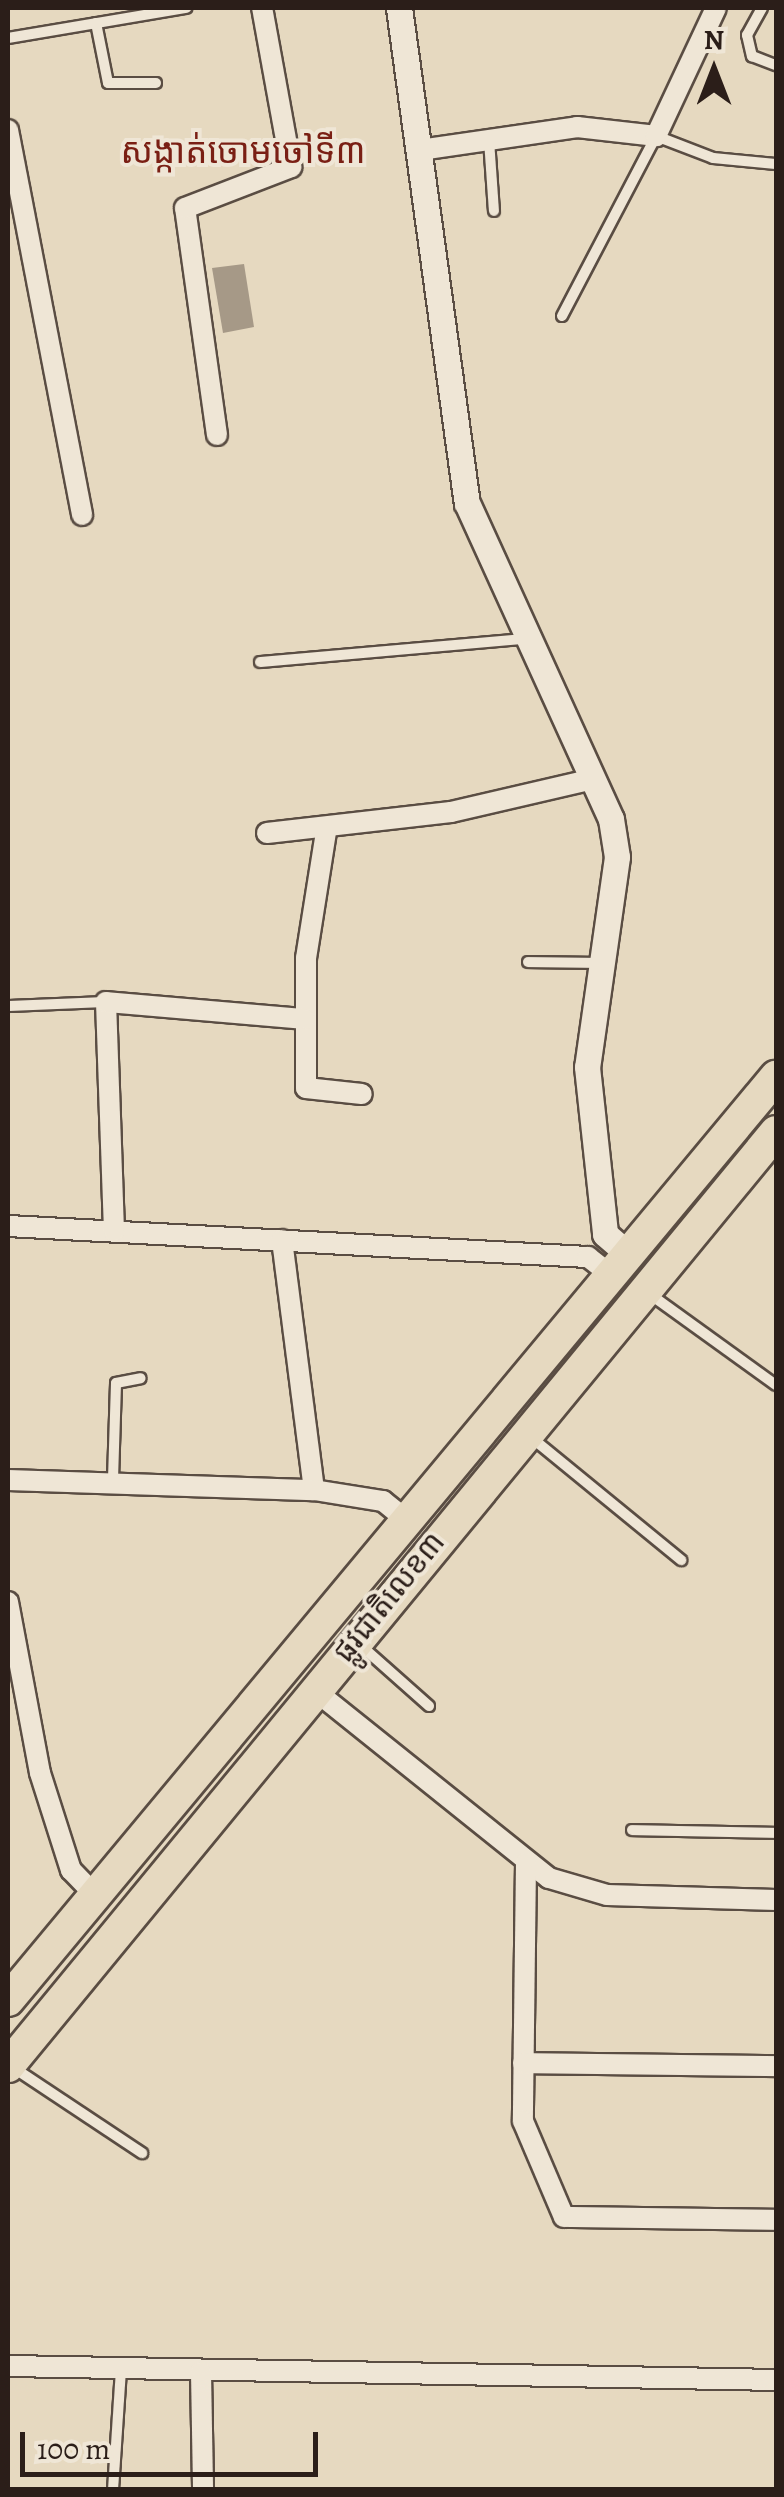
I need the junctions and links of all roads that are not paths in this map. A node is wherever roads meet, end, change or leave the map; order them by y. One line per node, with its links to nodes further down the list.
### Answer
1 (186, 8): 6 (lane)
2 (262, 8): 17 (street)
3 (399, 8): 13 (street)
4 (716, 8): 11 (street)
5 (762, 8): 8 (lane)
6 (96, 23): 7 (lane); 9 (lane)
7 (8, 38)
8 (776, 65)
9 (156, 83)
10 (8, 130): 18 (street)
11 (656, 136): 12 (street); 14 (lane); 16 (lane)
12 (489, 140): 13 (street); 15 (lane)
13 (420, 150): 19 (street)
14 (776, 164)
15 (494, 210)
16 (562, 316)
17 (217, 435)
18 (82, 515)
19 (522, 638): 20 (lane); 21 (street)
20 (260, 662)
21 (593, 779): 22 (street); 25 (street)
22 (326, 832): 23 (street); 28 (street)
23 (267, 833)
24 (528, 962): 25 (lane)
25 (598, 963): 35 (street)
26 (106, 1002): 27 (lane); 28 (street); 33 (street)
27 (8, 1006)
28 (304, 1020): 30 (street)
29 (776, 1077): 35 (highway, ផ្លូវជាតិលេខ៣)
30 (362, 1094)
31 (773, 1143): 36 (highway, ផ្លូវជាតិលេខ៣)
32 (8, 1226): 33 (street)
33 (114, 1231): 34 (street)
34 (282, 1240): 35 (street); 42 (street)
35 (607, 1254): 43 (highway, ផ្លូវជាតិលេខ៣)
36 (642, 1288): 38 (lane); 39 (highway, ផ្លូវជាតិលេខ៣)
37 (141, 1378): 40 (lane)
38 (776, 1385)
39 (524, 1431): 44 (lane); 46 (highway, ផ្លូវជាតិលេខ៣)
40 (113, 1478): 41 (street); 42 (street)
41 (8, 1480)
42 (314, 1490): 43 (street)
43 (404, 1517): 52 (highway, ផ្លូវជាតិលេខ៣)
44 (681, 1560)
45 (8, 1602): 52 (street)
46 (354, 1640): 47 (highway, ផ្លូវជាតិលេខ៣); 48 (lane)
47 (312, 1689): 51 (street); 56 (highway, ផ្លូវជាតិលេខ៣)
48 (429, 1706)
49 (632, 1830): 50 (lane)
50 (776, 1833)
51 (526, 1863): 53 (street); 55 (street)
52 (94, 1893): 54 (highway, ផ្លូវជាតិលេខ៣)
53 (776, 1900)
54 (8, 2000)
55 (523, 2062): 57 (street); 59 (street)
56 (8, 2065): 58 (lane)
57 (776, 2066)
58 (142, 2153)
59 (776, 2220)
60 (8, 2366): 61 (street)
61 (120, 2371): 62 (street); 64 (lane)
62 (201, 2372): 63 (street); 65 (street)
63 (776, 2380)
64 (113, 2490)
65 (203, 2490)

